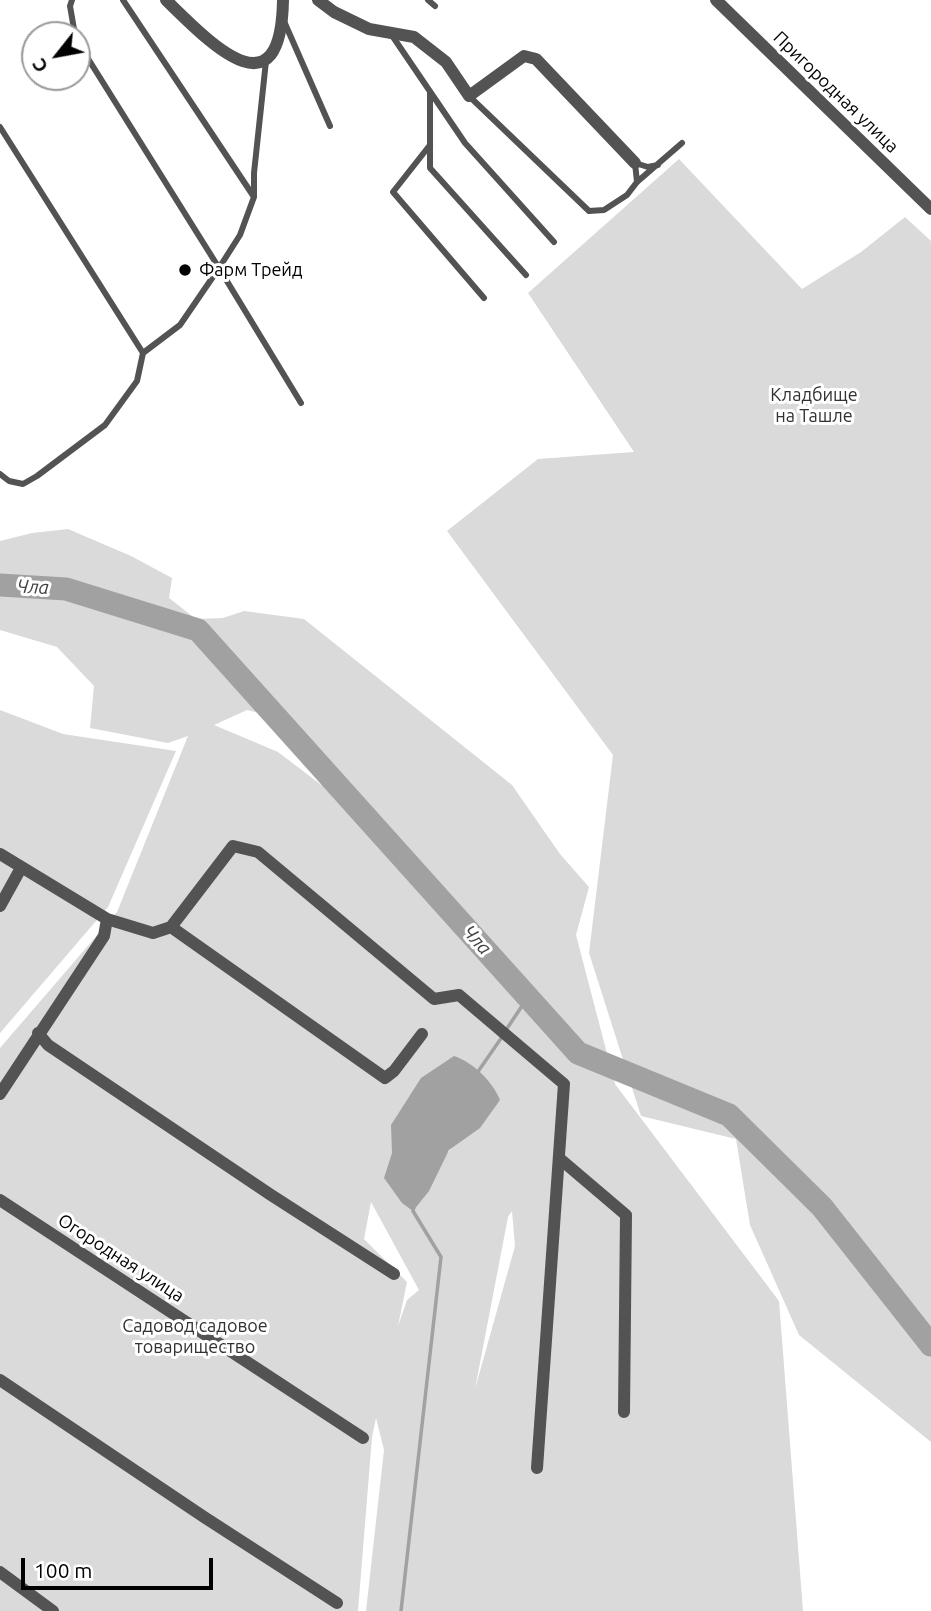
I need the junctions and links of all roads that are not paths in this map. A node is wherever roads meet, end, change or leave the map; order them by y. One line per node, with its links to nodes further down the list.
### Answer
1 (72, 0): 10 (lane)
2 (123, 0): 23 (lane)
3 (166, 0): 12 (street)
4 (283, 0): 9 (street)
5 (318, 0): 11 (street)
6 (428, 0): 8 (lane)
7 (716, 0): 24 (street, Пригородная улица)
8 (435, 6)
9 (283, 17): 12 (street); 16 (lane)
10 (73, 21)
11 (389, 33): 14 (lane); 15 (street)
12 (265, 61): 23 (lane)
13 (91, 63): 26 (lane)
14 (430, 92): 19 (lane); 25 (lane)
15 (470, 96): 20 (street); 22 (lane)
16 (330, 126)
17 (0, 127): 29 (lane)
18 (682, 143): 21 (lane)
19 (430, 145): 27 (lane); 28 (lane)
20 (635, 163): 21 (lane); 22 (lane)
21 (660, 165): 22 (lane)
22 (637, 182)
23 (254, 197): 26 (lane)
24 (931, 209)
25 (554, 242)
26 (219, 268): 29 (lane); 30 (lane)
27 (526, 275)
28 (484, 298)
29 (143, 353): 31 (lane)
30 (301, 403)
31 (0, 474)
32 (0, 854): 33 (street)
33 (21, 868): 34 (street); 35 (street)
34 (0, 906)
35 (107, 919): 36 (street); 37 (street)
36 (171, 927): 38 (street); 40 (street)
37 (38, 1033): 39 (street); 42 (street)
38 (422, 1034)
39 (0, 1094)
40 (559, 1158): 44 (street); 46 (street)
41 (0, 1200): 45 (street, Огородная улица)
42 (394, 1274)
43 (0, 1380): 48 (street)
44 (624, 1412)
45 (363, 1438)
46 (537, 1468)
47 (0, 1572): 49 (street)
48 (337, 1603)
49 (53, 1611)

